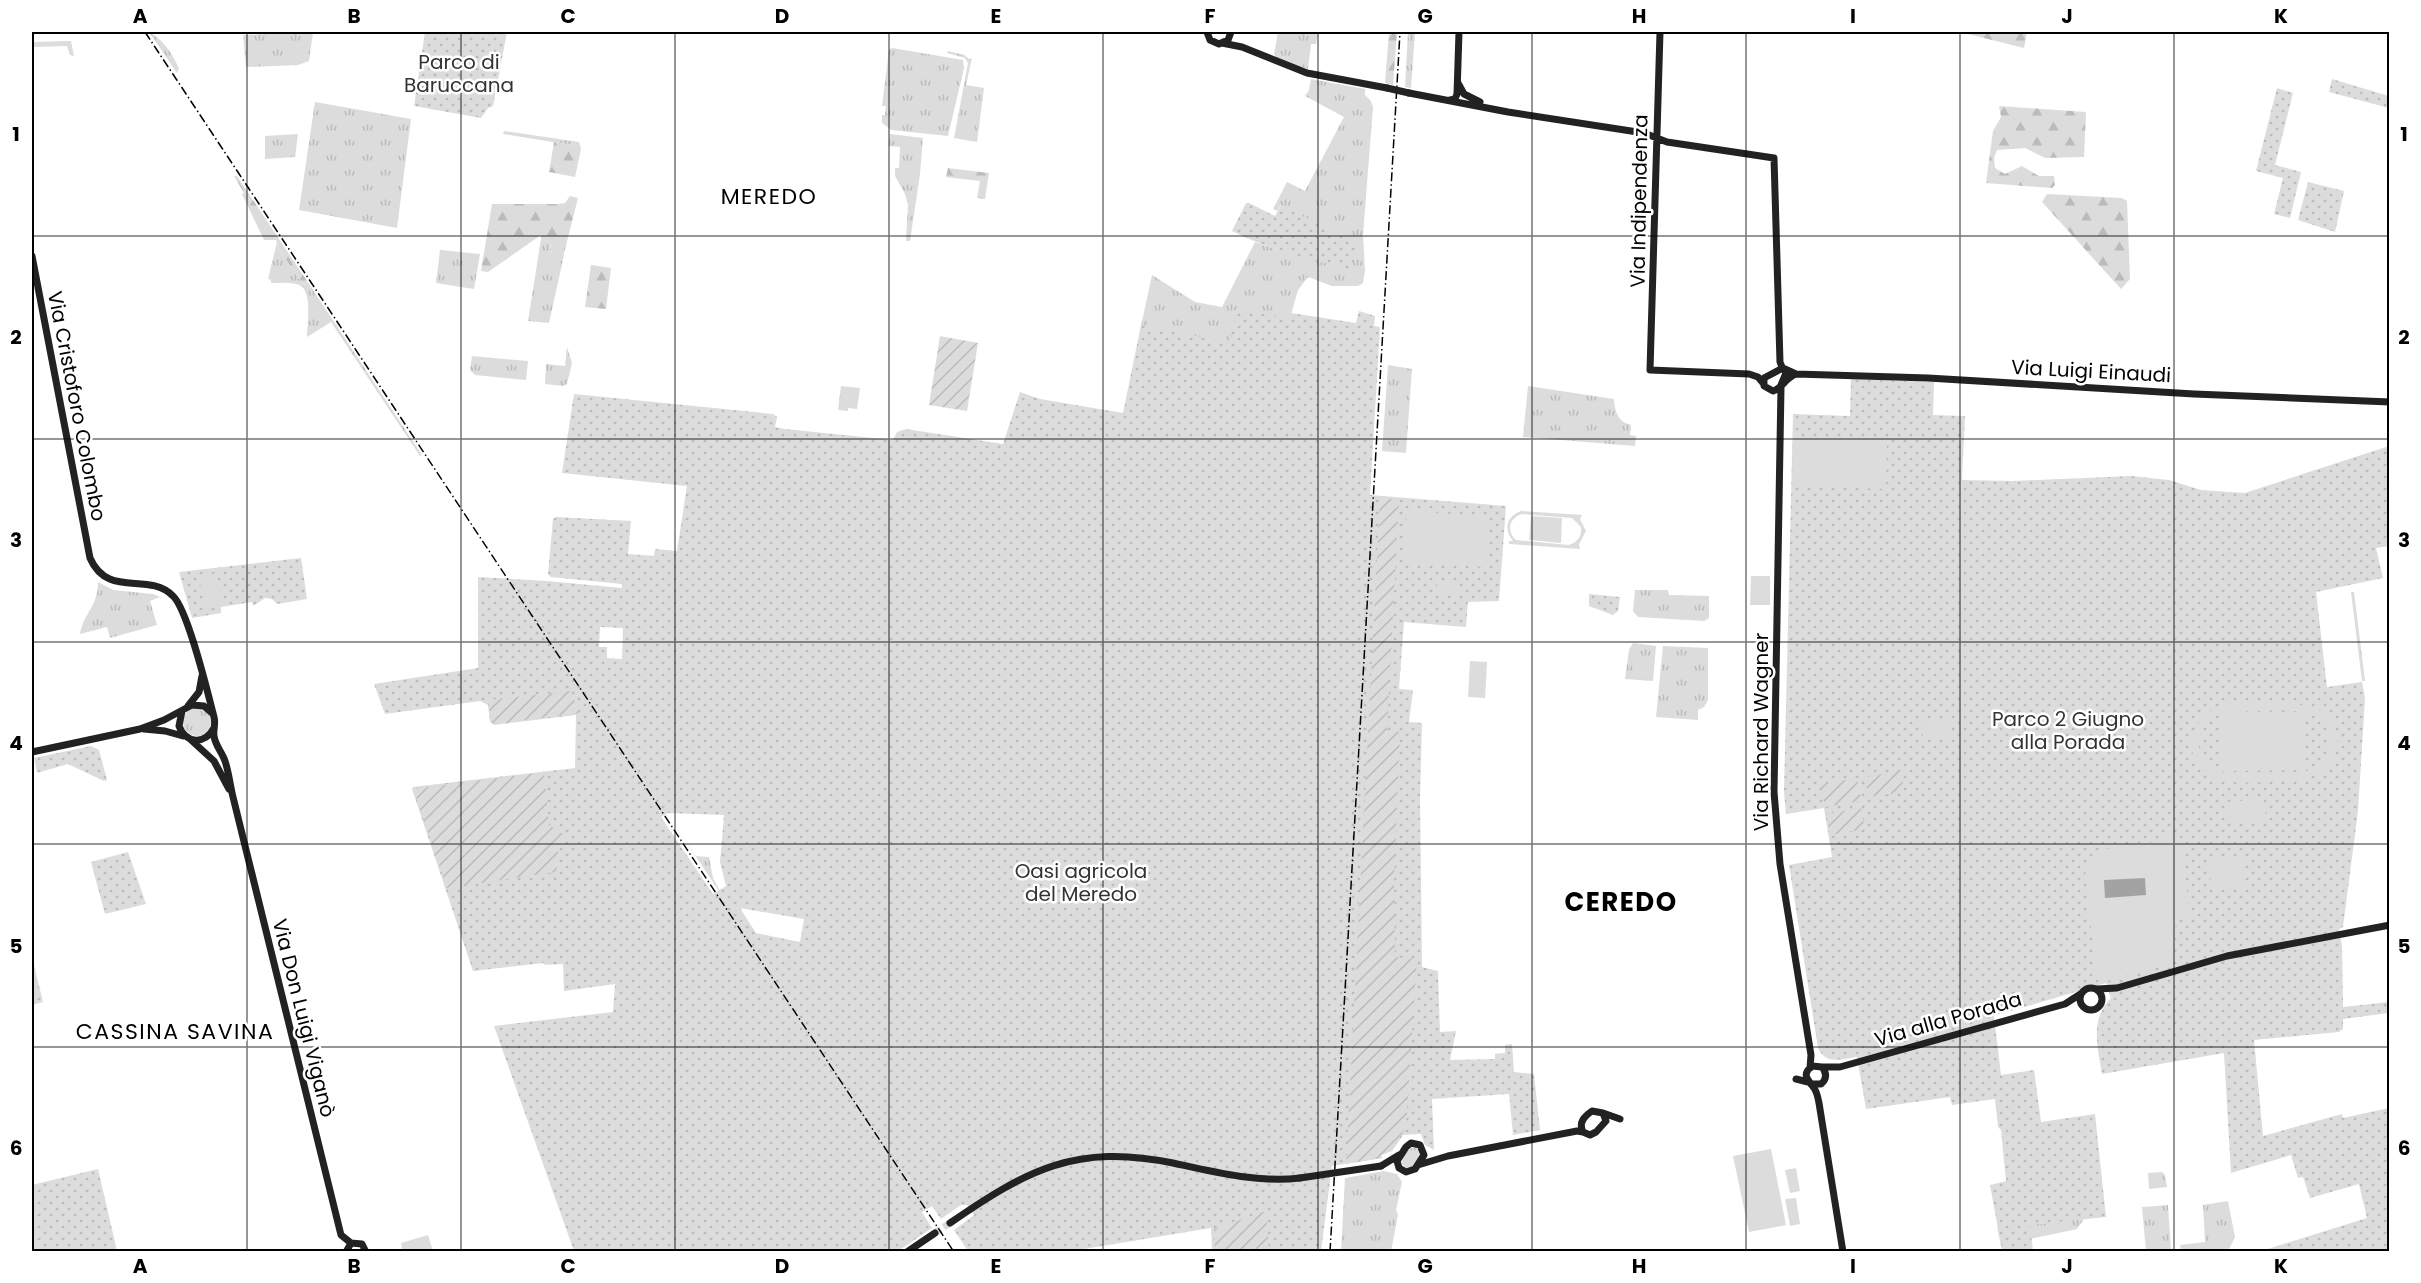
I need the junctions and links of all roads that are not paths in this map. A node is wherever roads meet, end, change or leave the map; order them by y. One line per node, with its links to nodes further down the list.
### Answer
1 (1207, 32): 5 (street)
2 (1232, 32): 5 (street); 6 (street)
3 (1459, 32): 7 (street)
4 (1660, 32): 11 (street, Via Indipendenza)
5 (1222, 43): 6 (street)
6 (1246, 49): 8 (street, bridge)
7 (1457, 78): 8 (street); 9 (street); 10 (street)
8 (1441, 99): 9 (street)
9 (1449, 100): 10 (street)
10 (1508, 112): 11 (street)
11 (1657, 138): 13 (street); 16 (street, Via Indipendenza)
12 (32, 256): 19 (street, Via Cristoforo Colombo)
13 (1784, 368): 14 (street, Via Luigi Einaudi); 15 (street, Via Richard Wagner); 16 (street)
14 (1796, 374): 15 (street); 17 (street, Via Luigi Einaudi)
15 (1781, 386): 16 (street); 18 (street, Via Richard Wagner)
16 (1766, 387): 18 (street)
17 (2388, 401)
18 (1779, 406): 34 (street, Via Richard Wagner)
19 (201, 674): 20 (street); 21 (street)
20 (185, 708): 21 (street); 23 (street); 24 (street)
21 (213, 714): 22 (street)
22 (214, 728): 24 (street); 26 (street, Via Don Luigi Viganò)
23 (139, 729): 24 (street); 25 (street)
24 (189, 739): 26 (street, Via Don Luigi Viganò)
25 (32, 752)
26 (233, 797): 53 (street, Via Don Luigi Viganò)
27 (2390, 925): 28 (street)
28 (2117, 988): 29 (street); 31 (street)
29 (2097, 989): 30 (street); 31 (street)
30 (2082, 993): 32 (street, Via alla Porada); 33 (street)
31 (2101, 1003): 33 (street)
32 (2065, 1004): 33 (street, Via alla Porada); 36 (street, Via alla Porada)
33 (2083, 1005)
34 (1810, 1055): 35 (street); 37 (street, Via Richard Wagner)
35 (1820, 1067): 36 (street, Via alla Porada); 37 (street); 38 (street)
36 (1840, 1067): 38 (street, Via alla Porada)
37 (1808, 1070): 39 (street)
38 (1824, 1081): 39 (street); 40 (street)
39 (1810, 1083): 40 (street)
40 (1819, 1103): 58 (street)
41 (1603, 1113): 42 (street); 43 (street); 43 (street)
42 (1582, 1122): 44 (street); 45 (street)
43 (1604, 1125): 44 (street)
44 (1583, 1132): 45 (street)
45 (1566, 1133): 48 (street)
46 (1423, 1149): 47 (street); 48 (street); 49 (street)
47 (1400, 1154): 50 (street); 51 (street)
48 (1448, 1156): 49 (street)
49 (1418, 1165): 51 (street)
50 (1381, 1166): 51 (street); 52 (street, bridge)
51 (1400, 1169)
52 (951, 1225)
53 (351, 1243): 54 (street); 55 (street)
54 (346, 1251)
55 (366, 1251)
56 (908, 1251): 57 (street)
57 (915, 1251)
58 (1843, 1251)

